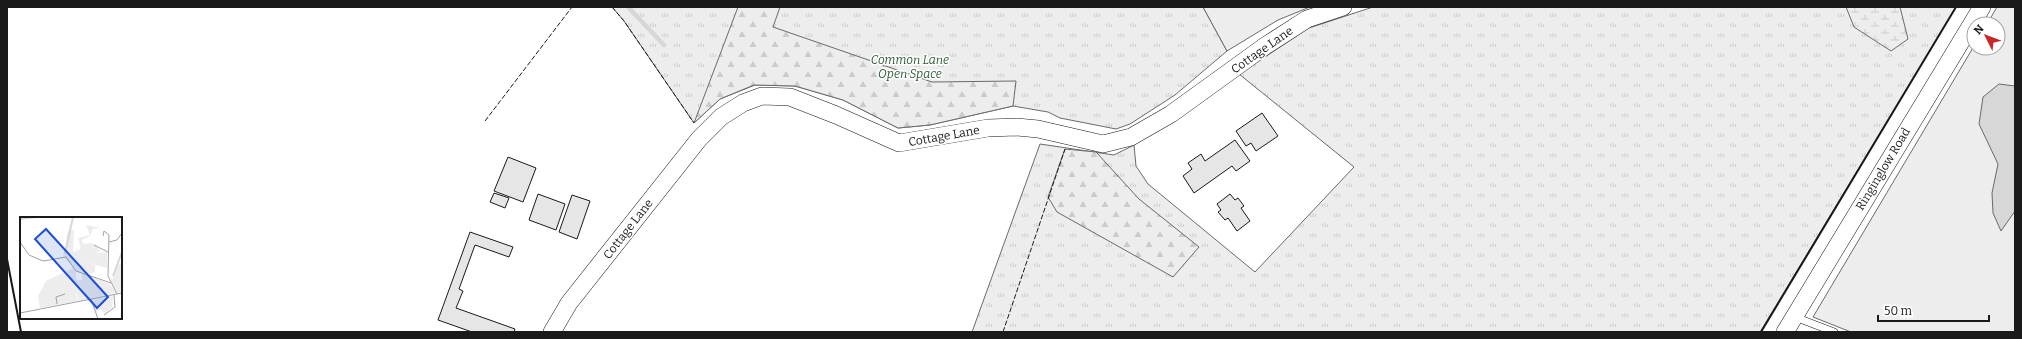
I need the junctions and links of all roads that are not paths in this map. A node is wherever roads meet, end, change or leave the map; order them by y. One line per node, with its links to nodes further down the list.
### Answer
1 (1343, 7): 4 (street, Cottage Lane)
2 (1982, 7): 3 (street, Ringinglow Road)
3 (1794, 316): 5 (street, Ringinglow Road); 6 (lane)
4 (552, 332)
5 (1785, 332)
6 (1834, 332)

